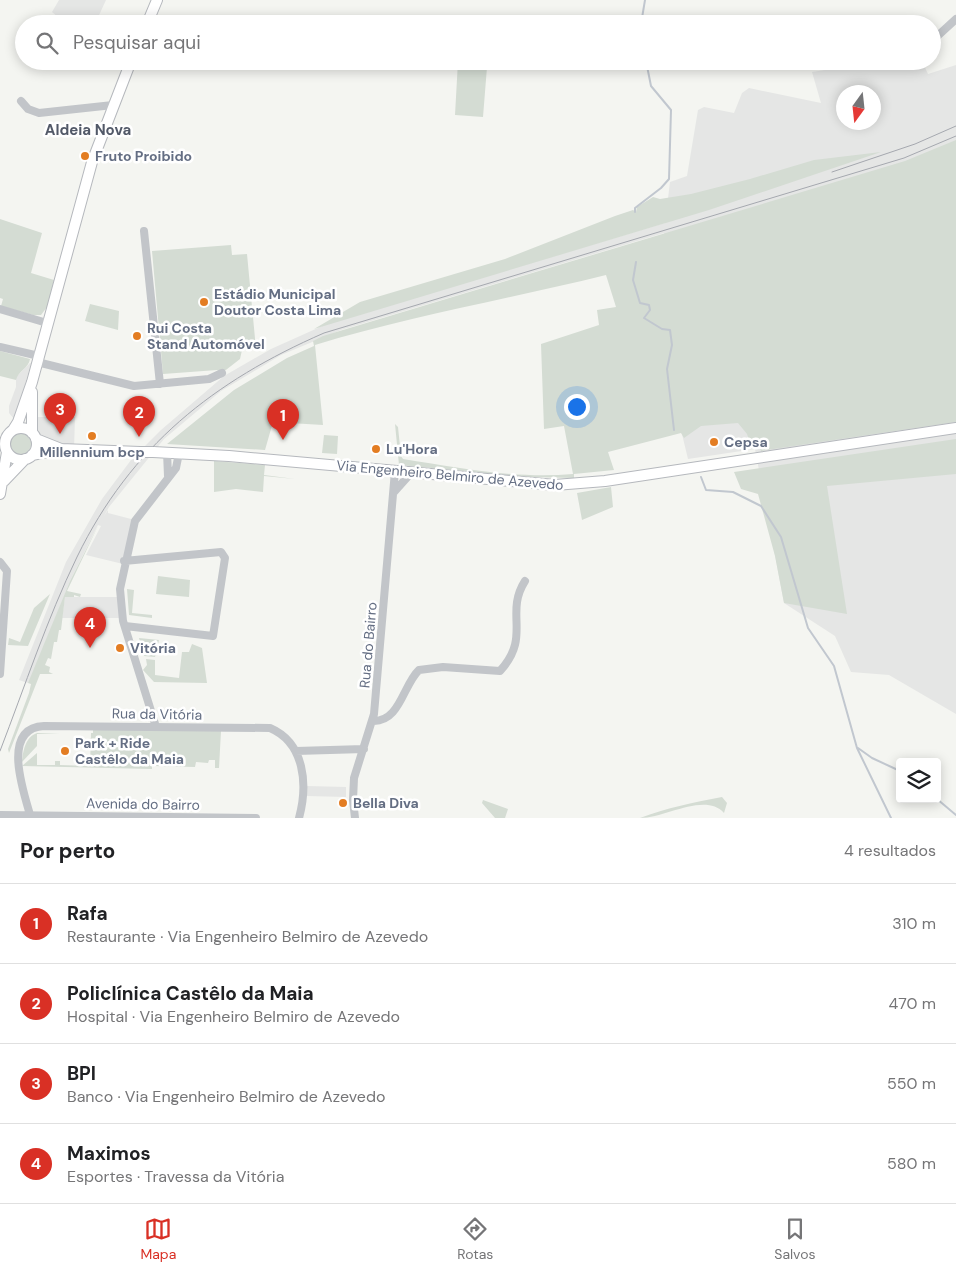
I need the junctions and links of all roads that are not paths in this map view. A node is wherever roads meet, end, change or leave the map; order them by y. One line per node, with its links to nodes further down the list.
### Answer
1 (157, 0): 2 (main road)
2 (151, 15)
3 (956, 19): 4 (street)
4 (941, 33)
5 (127, 70): 7 (main road)
6 (21, 101): 7 (street)
7 (113, 105): 10 (main road)
8 (144, 230): 15 (street)
9 (0, 309): 10 (street)
10 (47, 323): 12 (main road)
11 (0, 348): 12 (street)
12 (38, 359): 14 (main road); 15 (street)
13 (222, 373): 15 (street)
14 (32, 382): 18 (main road); 19 (main road)
15 (160, 384)
16 (956, 428): 26 (main road, Via Engenheiro Belmiro de Azevedo)
17 (0, 431): 18 (main road)
18 (12, 431): 19 (main road); 20 (main road)
19 (34, 436): 21 (main road, Via Engenheiro Belmiro de Azevedo); 24 (main road)
20 (4, 447): 24 (main road); 28 (main road)
21 (61, 449): 22 (main road, Via Engenheiro Belmiro de Azevedo, bridge); 24 (main road, Via Engenheiro Belmiro de Azevedo)
22 (167, 452): 23 (main road, Via Engenheiro Belmiro de Azevedo); 27 (street)
23 (179, 453): 25 (main road, Via Engenheiro Belmiro de Azevedo); 27 (street)
24 (28, 457): 28 (main road)
25 (395, 471): 26 (main road, Via Engenheiro Belmiro de Azevedo); 30 (street, Rua do Bairro)
26 (412, 473): 30 (street)
27 (168, 476): 31 (street)
28 (4, 482): 29 (main road)
29 (0, 494)
30 (393, 494): 36 (street, Rua do Bairro)
31 (124, 561): 34 (street); 34 (street)
32 (0, 562): 35 (street)
33 (525, 580): 36 (street)
34 (125, 626): 37 (street)
35 (0, 674)
36 (373, 721): 38 (street, Rua do Bairro)
37 (156, 727): 39 (street, Rua da Vitória); 41 (street, Rua da Vitória)
38 (364, 749): 39 (street); 44 (street, Rua do Bairro)
39 (296, 751): 43 (street, Rua da Vitória)
40 (0, 816): 41 (street, Avenida do Bairro)
41 (30, 816): 42 (street, Avenida do Bairro)
42 (256, 818)
43 (299, 818)
44 (355, 818)

